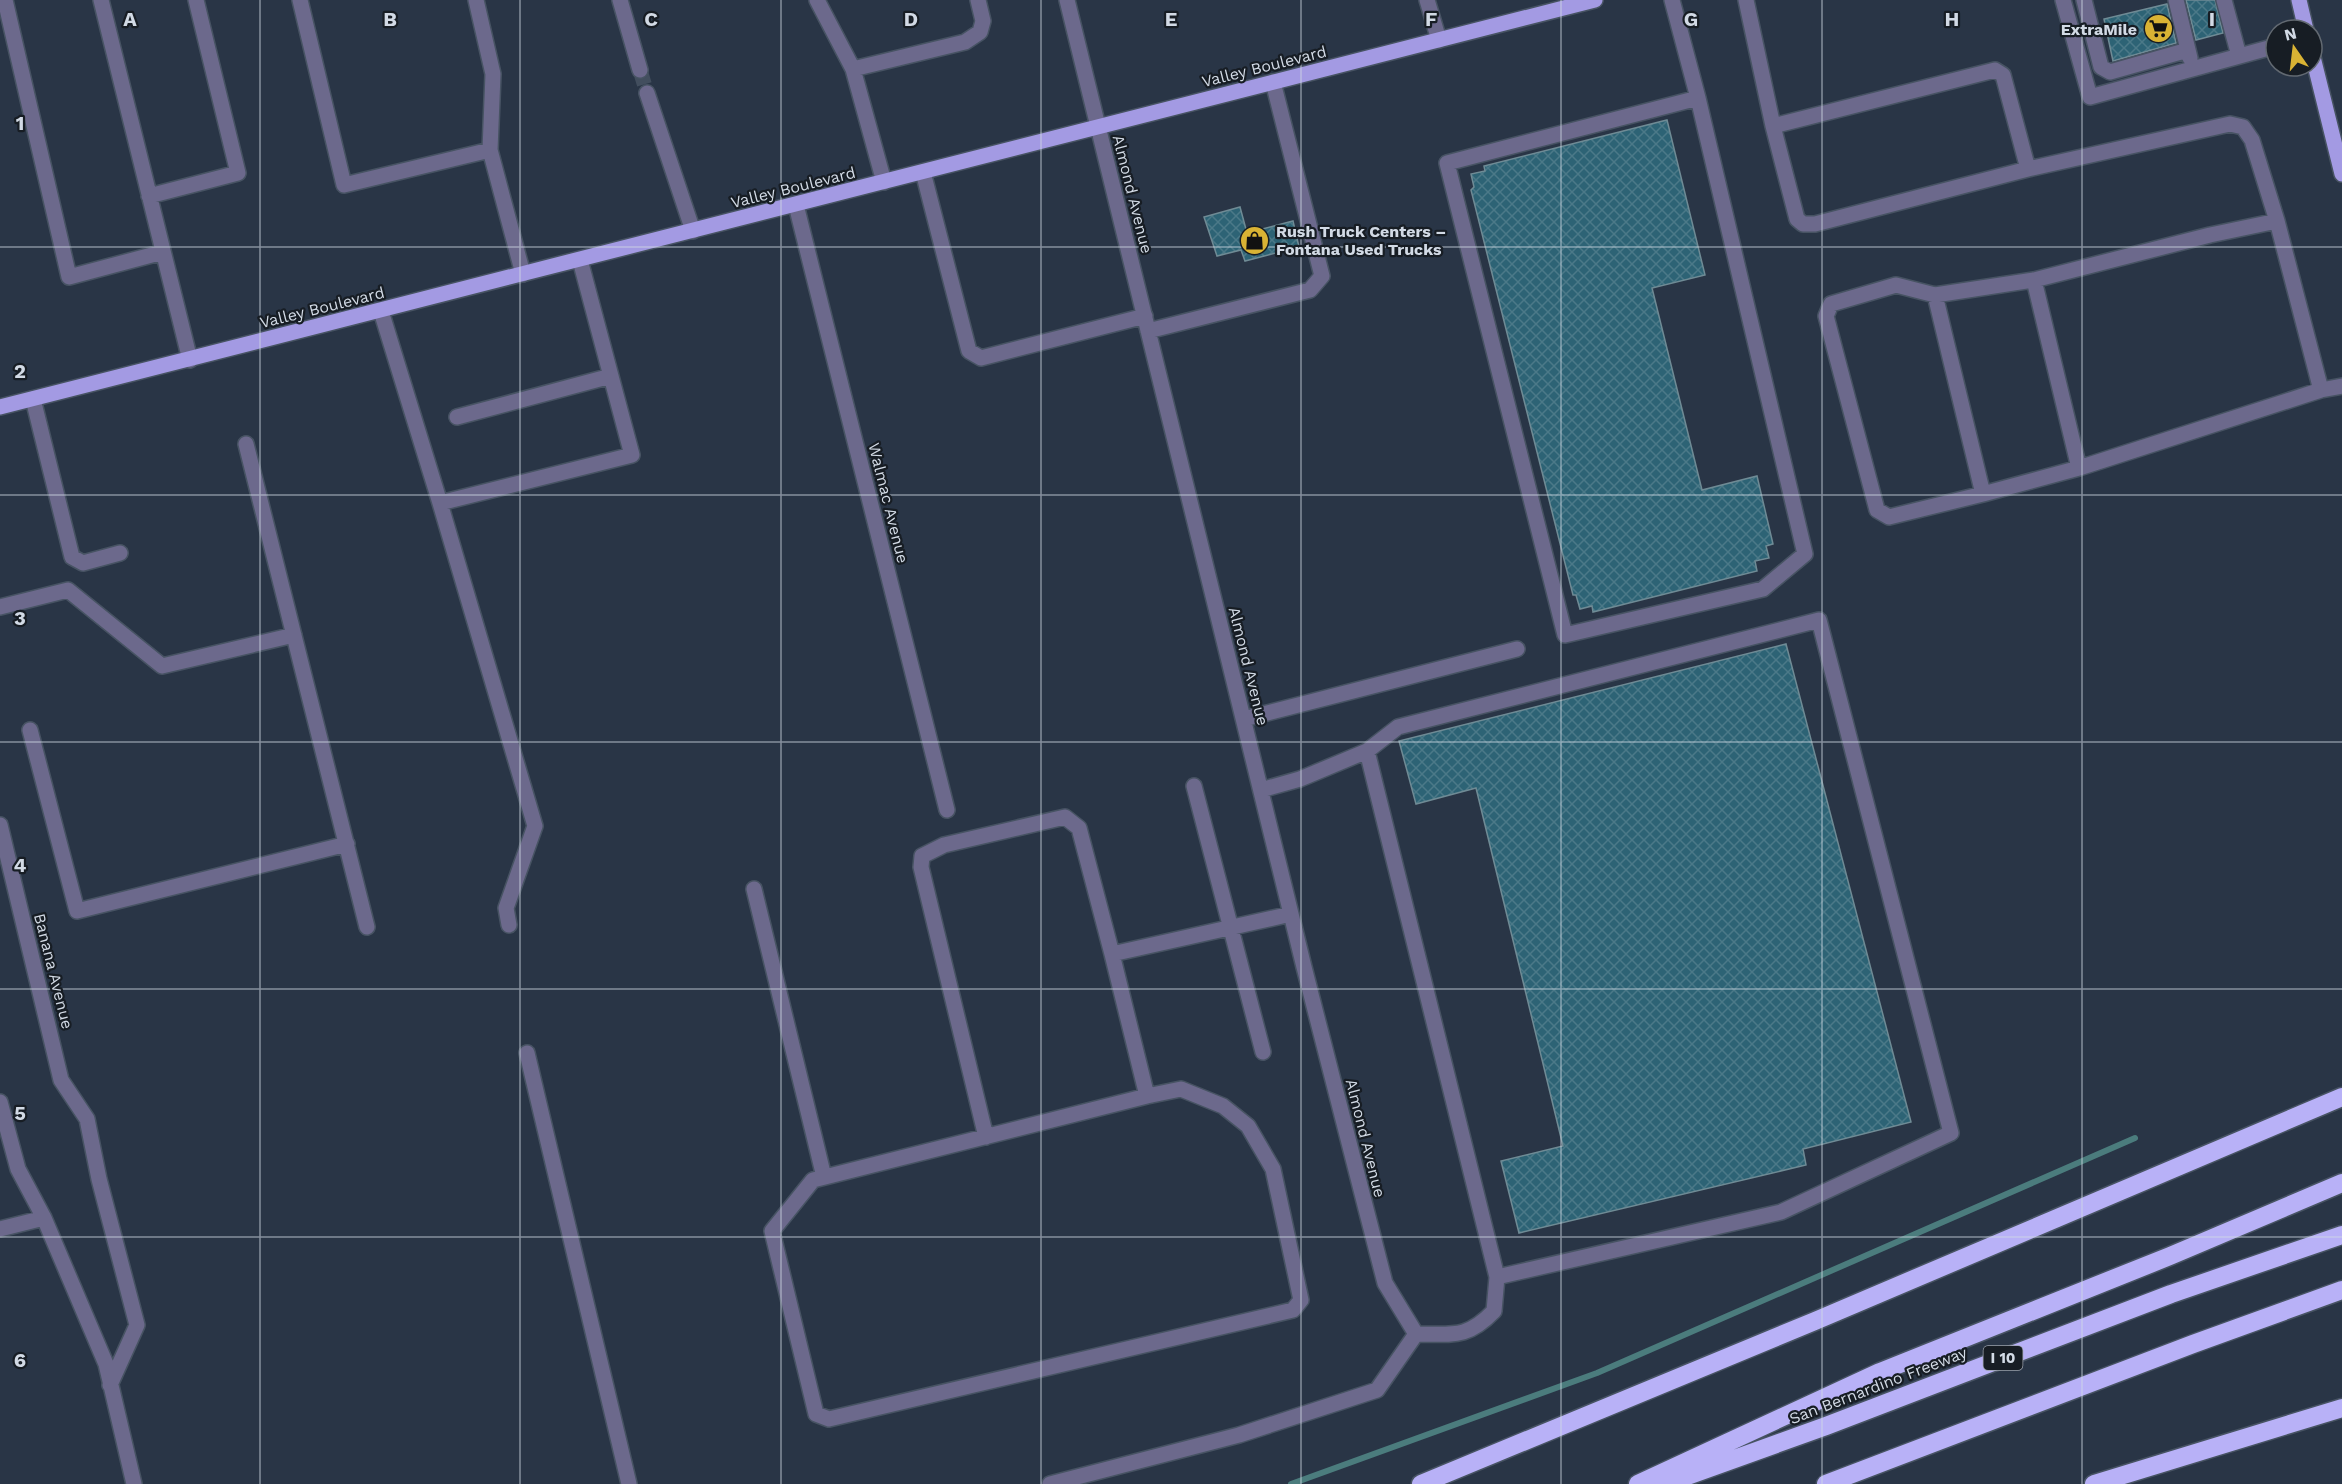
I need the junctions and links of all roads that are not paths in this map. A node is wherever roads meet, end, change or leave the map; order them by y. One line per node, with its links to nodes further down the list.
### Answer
1 (5, 0): 42 (street)
2 (102, 0): 38 (street)
3 (196, 0): 38 (street)
4 (300, 0): 33 (street)
5 (476, 0): 33 (street)
6 (620, 0): 26 (street)
7 (817, 0): 24 (street)
8 (978, 0): 24 (street)
9 (1067, 0): 32 (street, Almond Avenue)
10 (1427, 0): 20 (street)
11 (1594, 0): 20 (main road, Valley Boulevard)
12 (1672, 0): 30 (street)
13 (1746, 0): 31 (street)
14 (2063, 0): 25 (street)
15 (2084, 0): 22 (street)
16 (2176, 0): 22 (street)
17 (2224, 0): 23 (street)
18 (2299, 0): 19 (main road)
19 (2303, 18)
20 (1439, 40): 28 (main road, Valley Boulevard)
21 (2264, 49): 23 (street)
22 (2188, 51): 25 (street)
23 (2240, 56): 25 (street)
24 (854, 69): 37 (street)
25 (2192, 69)
26 (640, 70)
27 (2318, 78): 36 (main road)
28 (1273, 82): 32 (main road, Valley Boulevard); 48 (street)
29 (647, 93): 41 (street)
30 (1698, 98): 30 (street)
31 (1773, 126): 34 (street); 34 (street)
32 (1098, 127): 35 (main road, Valley Boulevard); 48 (street, Almond Avenue)
33 (490, 150): 44 (street)
34 (2028, 169): 40 (street)
35 (924, 172): 37 (main road, Valley Boulevard); 48 (street)
36 (2342, 174)
37 (884, 182): 39 (main road, Valley Boulevard)
38 (150, 196): 42 (street)
39 (796, 205): 41 (main road, Valley Boulevard); 69 (street, Walmac Avenue)
40 (2277, 221): 45 (street); 52 (street)
41 (693, 231): 43 (main road, Valley Boulevard)
42 (163, 252): 49 (street)
43 (580, 260): 44 (main road, Valley Boulevard); 50 (street)
44 (523, 274): 47 (main road, Valley Boulevard)
45 (2034, 280): 46 (street); 57 (street)
46 (1935, 295): 58 (street); 58 (street)
47 (381, 311): 49 (main road, Valley Boulevard); 59 (street)
48 (1146, 323): 64 (street, Almond Avenue)
49 (190, 360): 53 (main road, Valley Boulevard)
50 (611, 376): 55 (street); 59 (street)
51 (2342, 386): 52 (street)
52 (2321, 390): 57 (street)
53 (33, 399): 54 (main road, Valley Boulevard); 60 (street)
54 (0, 407)
55 (457, 417)
56 (246, 444): 62 (street)
57 (2079, 468): 58 (street)
58 (1983, 494)
59 (440, 503): 74 (street)
60 (120, 553)
61 (0, 607): 62 (street)
62 (294, 635): 71 (street)
63 (1517, 649): 64 (street)
64 (1244, 719): 68 (street, Almond Avenue)
65 (30, 730): 71 (street)
66 (1367, 751): 68 (street); 90 (street); 90 (street)
67 (1194, 786): 76 (street)
68 (1261, 790): 73 (street, Almond Avenue)
69 (947, 810)
70 (0, 825): 93 (street, Banana Avenue)
71 (347, 844): 75 (street)
72 (754, 889): 85 (street)
73 (1291, 914): 76 (street); 92 (street, Almond Avenue)
74 (509, 925)
75 (367, 927)
76 (1231, 928): 77 (street); 78 (street)
77 (1112, 954): 80 (street); 83 (street)
78 (1263, 1052)
79 (527, 1053): 96 (street)
80 (1147, 1096): 83 (street); 85 (street)
81 (2342, 1097): 98 (highway)
82 (0, 1102): 84 (street)
83 (986, 1137): 85 (street)
84 (8, 1160): 87 (street)
85 (824, 1177)
86 (2342, 1183): 99 (highway)
87 (44, 1218): 88 (street); 93 (street)
88 (0, 1229)
89 (2342, 1235): 100 (highway, San Bernardino Freeway / I 10)
90 (1497, 1277): 92 (street)
91 (2342, 1290): 101 (highway)
92 (1416, 1334): 97 (street)
93 (110, 1385): 95 (street)
94 (2342, 1408): 102 (highway)
95 (134, 1484)
96 (629, 1484)
97 (1050, 1484)
98 (1421, 1484)
99 (1638, 1484)
100 (1665, 1484)
101 (1826, 1484)
102 (2094, 1484)

